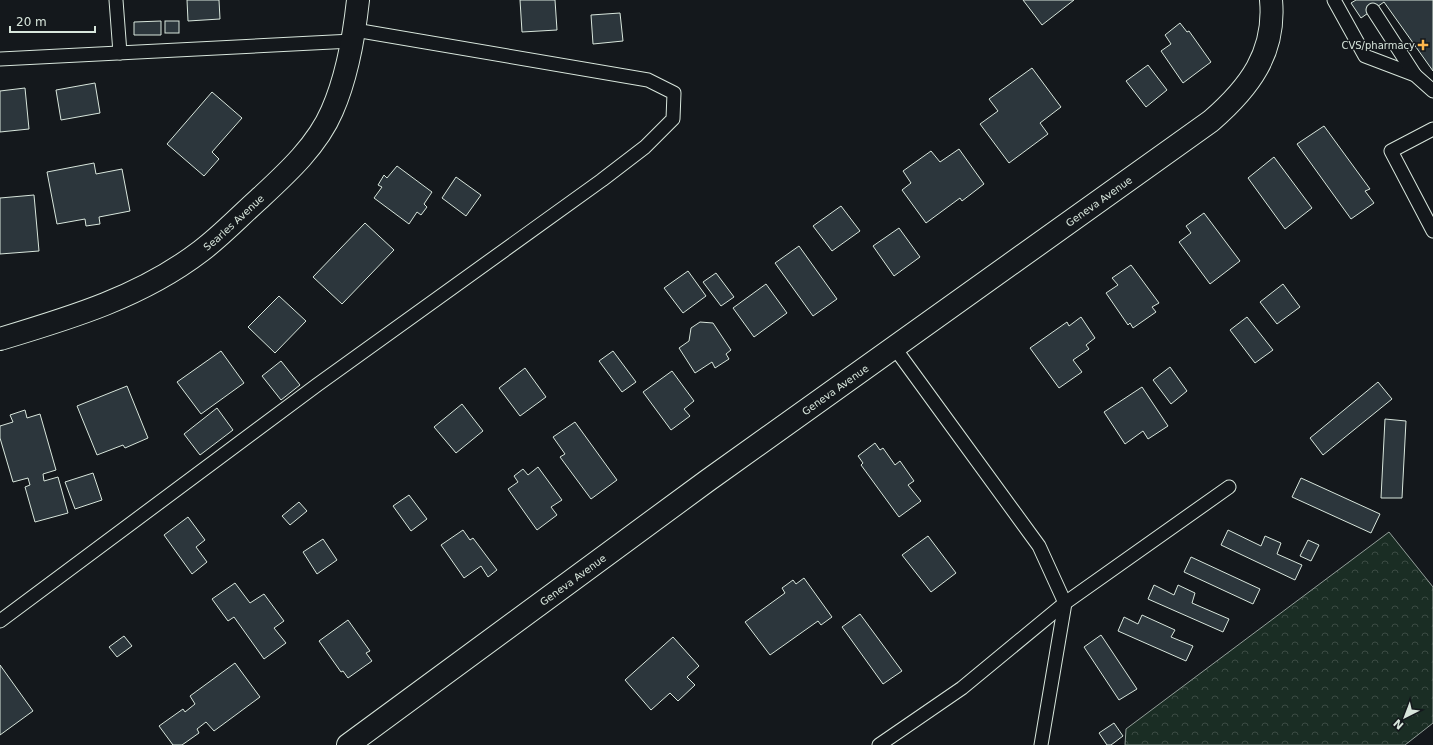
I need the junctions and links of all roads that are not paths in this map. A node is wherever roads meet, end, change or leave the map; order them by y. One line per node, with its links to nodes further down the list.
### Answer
1 (116, 0): 7 (lane)
2 (358, 0): 6 (street, Searles Avenue)
3 (1271, 0): 14 (street, Geneva Avenue)
4 (1334, 0): 9 (lane)
5 (1373, 10): 9 (lane)
6 (353, 36): 7 (lane); 13 (street, Searles Avenue); 17 (lane)
7 (120, 53): 8 (lane)
8 (0, 59)
9 (1415, 75): 10 (lane)
10 (1433, 91)
11 (1433, 128): 12 (lane)
12 (1433, 231)
13 (0, 339)
14 (894, 348): 16 (lane); 18 (street, Geneva Avenue)
15 (1229, 487): 16 (lane)
16 (1065, 603): 19 (lane); 20 (lane)
17 (0, 621)
18 (348, 745)
19 (879, 745)
20 (1041, 745)

